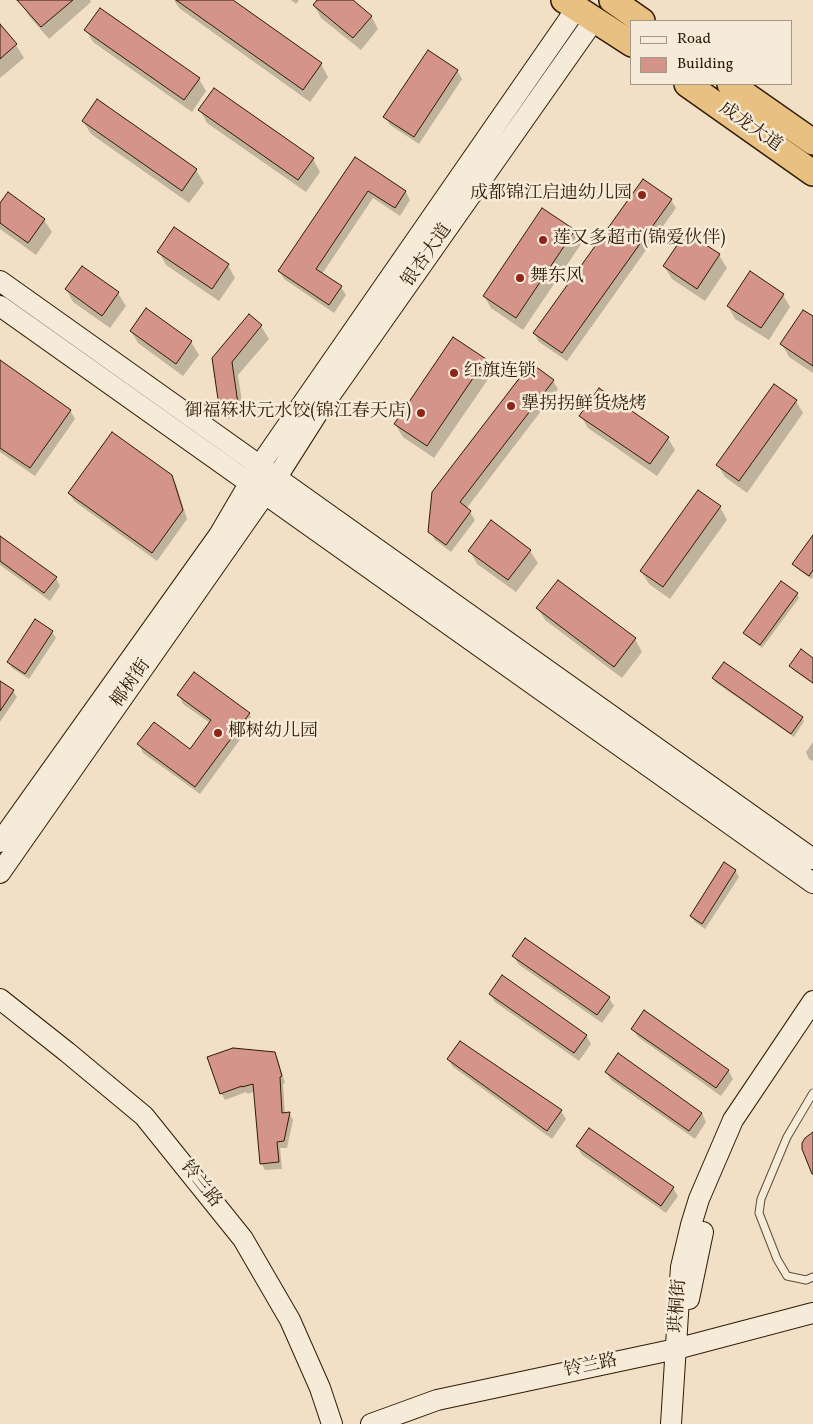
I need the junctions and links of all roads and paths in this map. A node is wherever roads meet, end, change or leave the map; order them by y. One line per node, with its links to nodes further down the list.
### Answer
1 (612, 0): 3 (highway)
2 (578, 9): 4 (highway); 11 (street, 银杏大道); 12 (street, 银杏大道)
3 (641, 20)
4 (630, 43)
5 (688, 85): 8 (highway, 成龙大道)
6 (731, 85): 7 (highway, 成龙大道)
7 (813, 142)
8 (813, 173)
9 (0, 281): 11 (street)
10 (0, 306): 13 (street)
11 (260, 465): 12 (street); 13 (street, 银杏大道)
12 (277, 477): 13 (street, 银杏大道); 15 (street)
13 (257, 488): 14 (street, 椰树街); 16 (street, 椰树街); 17 (street)
14 (0, 842)
15 (813, 859)
16 (0, 873)
17 (813, 883)
18 (0, 999): 25 (street, 铃兰路)
19 (813, 1001): 24 (street, 珙桐街)
20 (813, 1026): 24 (street, 珙桐街)
21 (813, 1093): 22 (lane)
22 (813, 1277)
23 (813, 1313): 24 (street, 铃兰路)
24 (676, 1349): 26 (street, 铃兰路); 27 (street)
25 (332, 1424)
26 (371, 1424)
27 (671, 1424)

